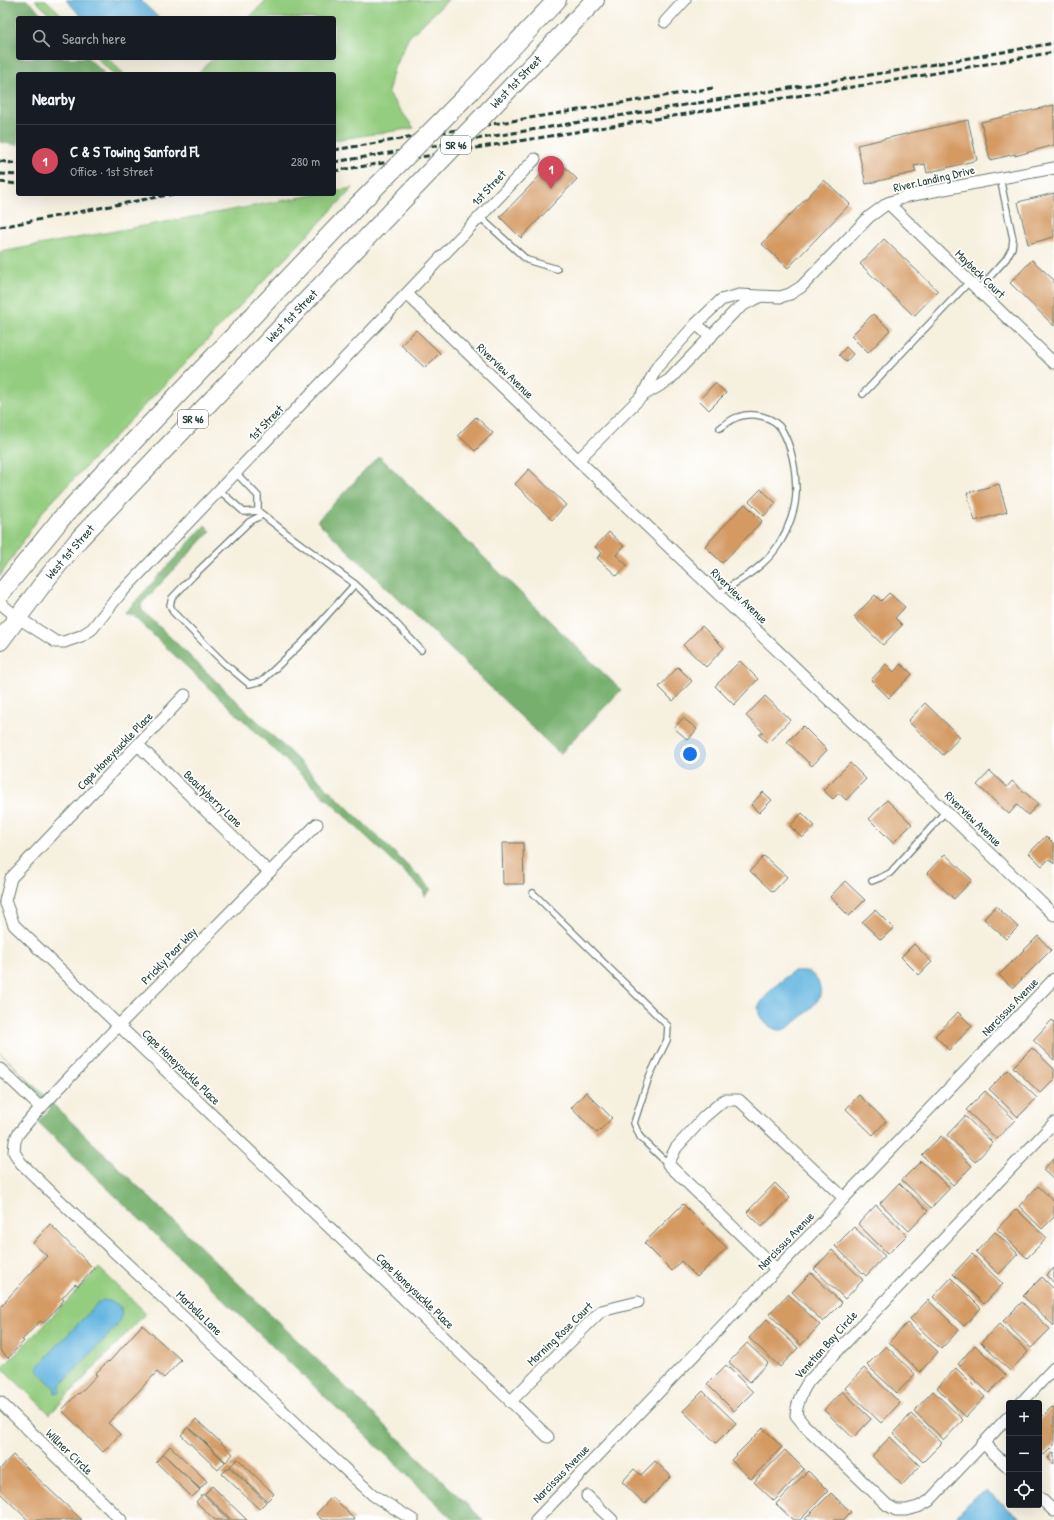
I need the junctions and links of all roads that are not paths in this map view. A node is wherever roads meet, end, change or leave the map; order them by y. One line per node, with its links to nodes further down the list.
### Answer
1 (557, 0): 25 (main road, SR 46, bridge)
2 (595, 0): 28 (main road, West 1st Street / SR 46, bridge)
3 (685, 0): 4 (street)
4 (665, 22)
5 (535, 158): 9 (street, 1st Street)
6 (1054, 168): 7 (street, River Landing Drive)
7 (1000, 178): 8 (street, River Landing Drive); 11 (lane)
8 (888, 203): 11 (street, Maybeck Court); 13 (street, River Landing Drive)
9 (480, 216): 10 (lane); 12 (street, 1st Street)
10 (557, 269)
11 (973, 286): 16 (street, Maybeck Court); 17 (lane)
12 (407, 294): 20 (street, Riverview Avenue); 21 (street, 1st Street)
13 (760, 296): 14 (street, River Landing Drive); 15 (street, River Landing Drive)
14 (696, 324): 15 (street); 18 (street, River Landing Drive)
15 (711, 337): 18 (street, River Landing Drive)
16 (1054, 363)
17 (863, 394)
18 (642, 396): 20 (street, River Landing Drive)
19 (720, 428): 26 (lane)
20 (578, 460): 26 (street, Riverview Avenue)
21 (236, 473): 22 (street, 1st Street); 23 (lane)
22 (219, 490): 23 (lane); 28 (street, 1st Street)
23 (260, 513): 24 (lane); 24 (lane)
24 (354, 584): 30 (lane)
25 (0, 594)
26 (718, 594): 33 (street, Riverview Avenue)
27 (0, 603): 28 (street, 1st Street)
28 (17, 617): 29 (main road, West 1st Street / SR 46)
29 (0, 641)
30 (421, 650)
31 (185, 695): 32 (street, Cape Honeysuckle Place)
32 (138, 744): 35 (street, Beautyberry Lane); 40 (street, Cape Honeysuckle Place)
33 (946, 811): 36 (lane); 38 (street, Riverview Avenue)
34 (317, 824): 35 (street, Prickly Pear Way)
35 (269, 872): 40 (street, Prickly Pear Way)
36 (872, 881)
37 (533, 893): 44 (lane)
38 (1054, 915)
39 (1054, 979): 45 (street, Narcissus Avenue)
40 (120, 1025): 42 (street, Prickly Pear Way); 51 (street, Cape Honeysuckle Place)
41 (0, 1069): 42 (street)
42 (40, 1108): 60 (street, Marbella Lane)
43 (1054, 1123): 54 (street, Venetian Bay Circle)
44 (668, 1164): 45 (street); 46 (street)
45 (844, 1198): 46 (street, Narcissus Avenue)
46 (776, 1269): 61 (street, Narcissus Avenue)
47 (638, 1302): 51 (street, Morning Rose Court)
48 (1054, 1368): 49 (street)
49 (1024, 1400)
50 (0, 1402): 59 (street, Willner Circle)
51 (510, 1402): 53 (street, Cape Honeysuckle Place)
52 (1006, 1419): 54 (street, Venetian Bay Circle)
53 (548, 1437)
54 (983, 1443): 55 (street)
55 (1006, 1465)
56 (587, 1496): 62 (street)
57 (1042, 1500): 58 (street)
58 (1054, 1511)
59 (121, 1520)
60 (413, 1520)
61 (536, 1520)
62 (612, 1520)

